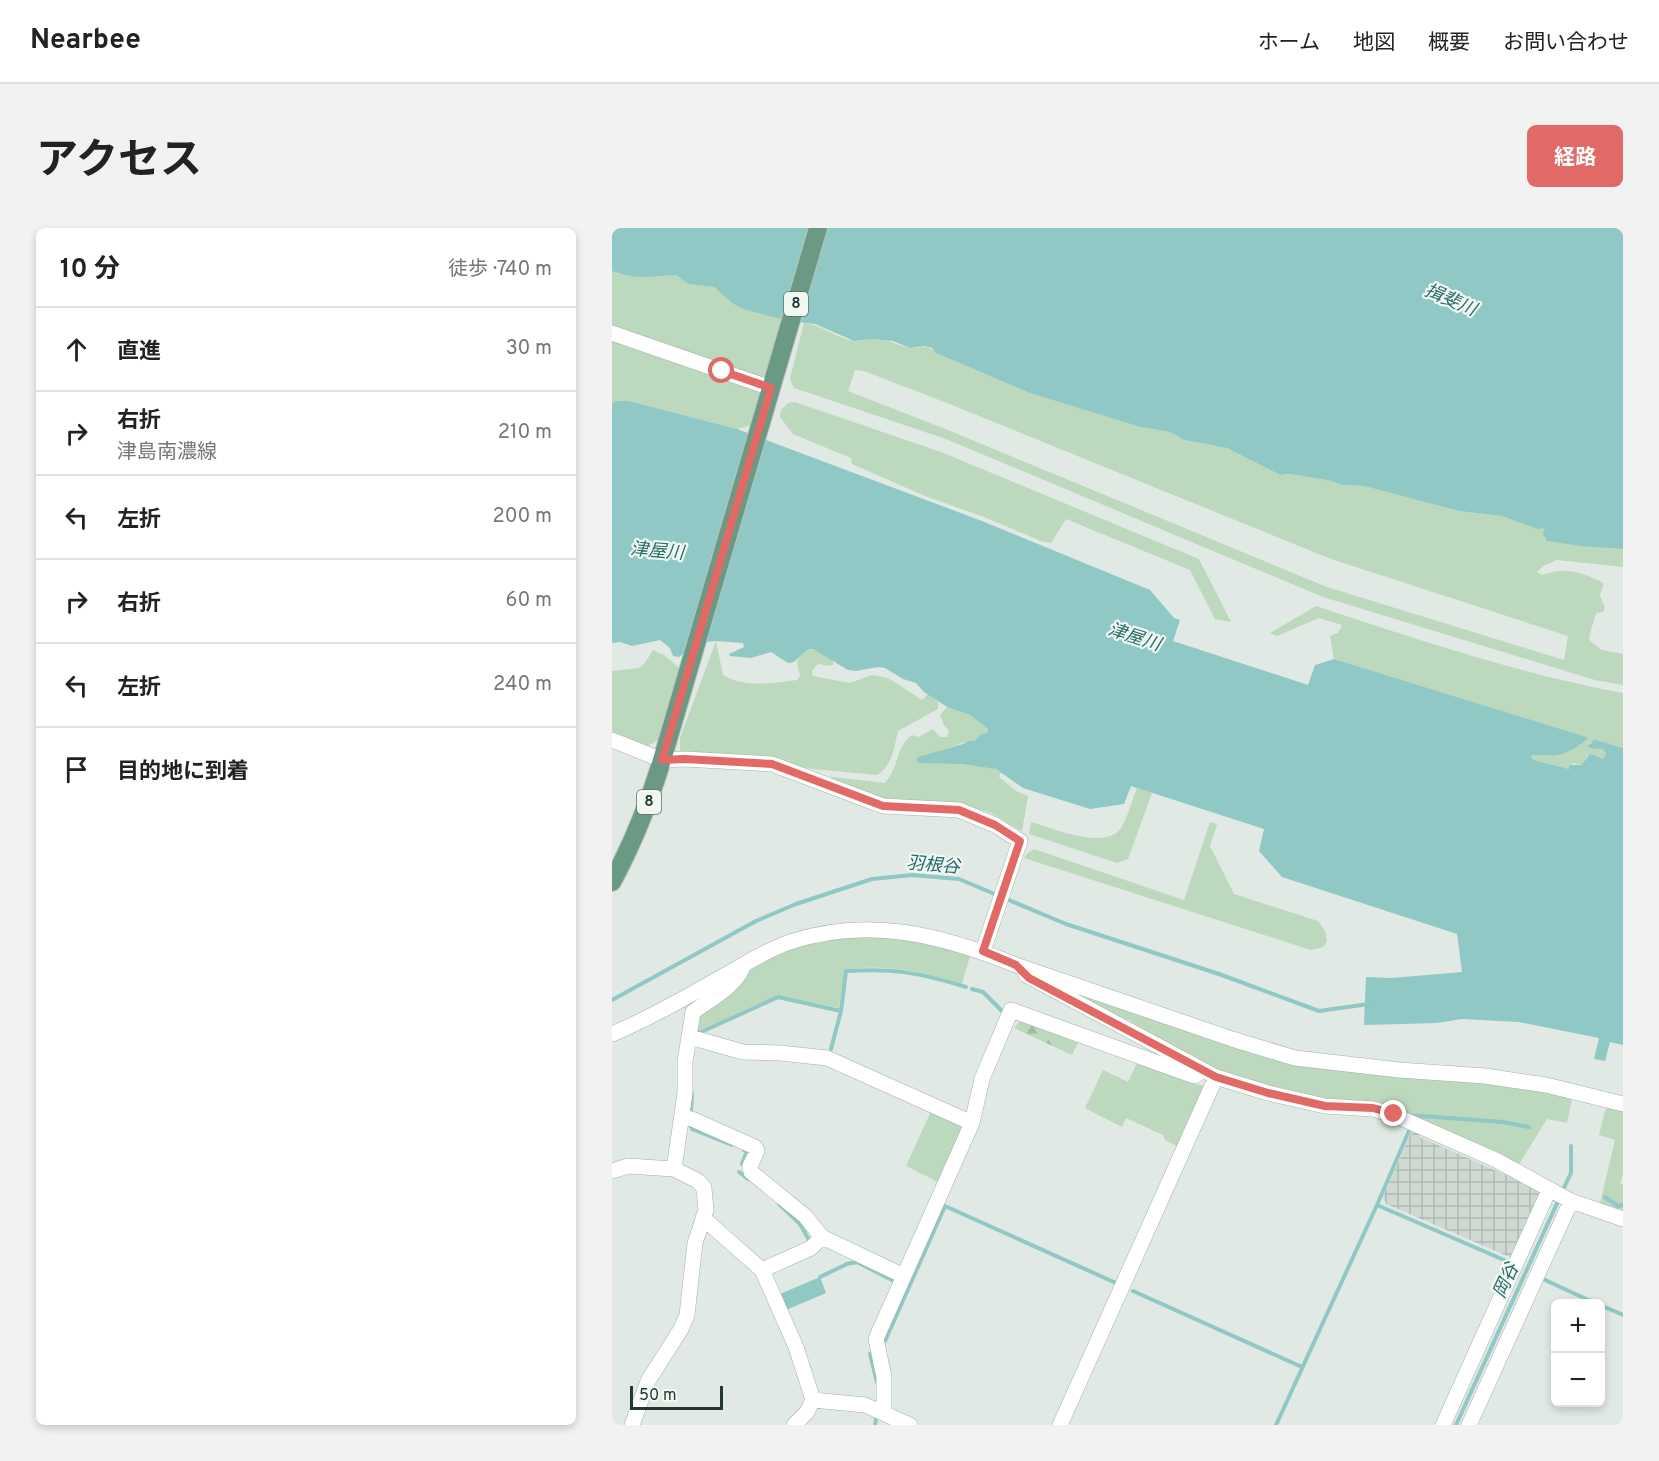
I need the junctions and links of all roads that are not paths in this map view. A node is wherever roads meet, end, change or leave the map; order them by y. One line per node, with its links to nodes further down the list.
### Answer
1 (818, 228): 3 (main road, 8)
2 (612, 333): 3 (street)
3 (771, 388): 5 (main road, 8)
4 (612, 740): 5 (street)
5 (662, 760): 6 (main road, 8); 7 (street)
6 (612, 882)
7 (985, 945): 8 (street); 9 (street)
8 (744, 964): 10 (street); 11 (street)
9 (1016, 965): 12 (street); 13 (street)
10 (612, 1034)
11 (690, 1037): 14 (street); 15 (street)
12 (1209, 1074): 15 (street); 18 (street); 29 (street)
13 (1623, 1104)
14 (682, 1117): 16 (street); 21 (street)
15 (972, 1123): 23 (street)
16 (674, 1169): 17 (street); 19 (street)
17 (612, 1171)
18 (1560, 1195): 20 (street); 30 (street); 31 (street)
19 (704, 1218): 22 (street); 26 (street)
20 (1623, 1219)
21 (822, 1237): 22 (street); 23 (street)
22 (762, 1270): 24 (street)
23 (904, 1276): 25 (street)
24 (813, 1400): 25 (street); 27 (street)
25 (884, 1413): 28 (street)
26 (632, 1425)
27 (794, 1425)
28 (910, 1425)
29 (1060, 1425)
30 (1443, 1425)
31 (1469, 1425)

